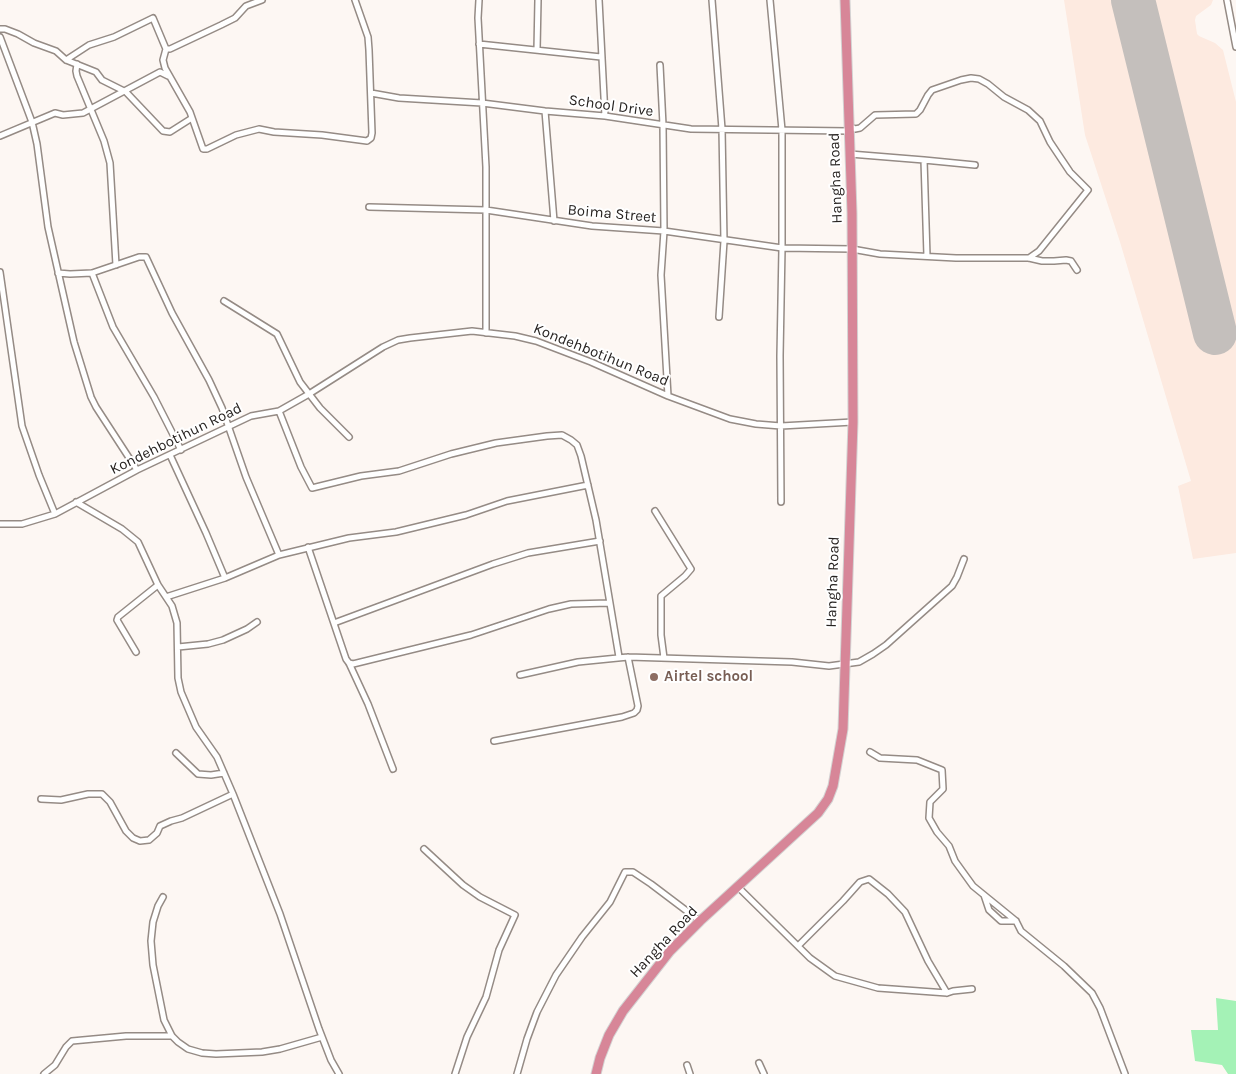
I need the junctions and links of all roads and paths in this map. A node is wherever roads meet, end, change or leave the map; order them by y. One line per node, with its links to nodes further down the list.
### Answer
1 (262, 0): 14 (street)
2 (355, 0): 22 (street)
3 (479, 0): 12 (street)
4 (538, 0): 15 (street)
5 (599, 0): 16 (street)
6 (712, 0): 31 (street)
7 (770, 0): 32 (street)
8 (845, 0): 30 (highway, Hangha Road)
9 (1227, 0): 13 (street)
10 (0, 29): 17 (street)
11 (0, 37): 28 (street)
12 (479, 44): 15 (street); 23 (street)
13 (1236, 47)
14 (166, 49): 17 (street); 20 (street)
15 (537, 50): 16 (street)
16 (602, 58): 26 (street)
17 (66, 60): 18 (street)
18 (77, 64): 21 (street); 24 (street)
19 (660, 65): 29 (street)
20 (168, 76): 21 (street); 27 (street)
21 (126, 92): 24 (street); 27 (street)
22 (371, 93): 23 (street, School Drive); 27 (street)
23 (482, 103): 25 (street, School Drive); 38 (street)
24 (90, 110): 28 (street); 46 (street)
25 (546, 111): 26 (street, School Drive); 39 (street)
26 (605, 116): 29 (street, School Drive)
27 (192, 118)
28 (32, 122): 33 (street); 49 (street)
29 (663, 125): 31 (street, School Drive); 40 (street)
30 (848, 128): 32 (street, School Drive); 34 (highway, Hangha Road); 45 (street, School Drive)
31 (722, 129): 32 (street, School Drive); 41 (street)
32 (782, 130): 42 (street)
33 (0, 136)
34 (850, 154): 35 (street); 43 (highway, Hangha Road)
35 (924, 160): 36 (street); 44 (street)
36 (975, 165)
37 (369, 207): 38 (street, Boima Street)
38 (486, 210): 39 (street, Boima Street); 53 (street)
39 (554, 221): 40 (street, Boima Street)
40 (664, 231): 41 (street, Boima Street); 55 (street)
41 (724, 241): 42 (street, Boima Street); 52 (street)
42 (782, 248): 43 (street, Boima Street); 58 (street)
43 (852, 249): 44 (street, Boima Street); 57 (highway, Hangha Road)
44 (927, 256): 45 (street, Boima Street)
45 (1029, 258): 47 (street, Boima Street)
46 (116, 265): 50 (street); 59 (street)
47 (1077, 270)
48 (0, 272): 68 (street)
49 (58, 273): 50 (street); 63 (street)
50 (92, 273): 61 (street)
51 (224, 301): 54 (street)
52 (719, 317)
53 (486, 332): 54 (street, Kondehbotihun Road); 55 (street, Kondehbotihun Road)
54 (309, 394): 56 (street, Kondehbotihun Road); 60 (street)
55 (668, 396): 58 (street, Kondehbotihun Road)
56 (279, 411): 59 (street, Kondehbotihun Road); 64 (street)
57 (853, 422): 58 (street, Kondehbotihun Road); 86 (highway, Hangha Road)
58 (781, 426): 66 (street)
59 (228, 427): 61 (street, Kondehbotihun Road); 72 (street)
60 (349, 436)
61 (181, 450): 62 (street, Kondehbotihun Road)
62 (170, 455): 63 (street, Kondehbotihun Road); 74 (street)
63 (136, 470): 65 (street, Kondehbotihun Road)
64 (588, 486): 70 (street); 71 (street)
65 (76, 502): 68 (street, Kondehbotihun Road); 75 (street)
66 (781, 502)
67 (655, 512): 84 (street)
68 (55, 514): 69 (street, Kondehbotihun Road)
69 (0, 524)
70 (600, 541): 77 (street); 79 (street)
71 (308, 548): 72 (street); 79 (street)
72 (279, 555): 74 (street)
73 (964, 559): 86 (street)
74 (224, 578): 76 (street)
75 (158, 585): 76 (street); 81 (street)
76 (166, 597): 80 (street)
77 (609, 603): 82 (street); 85 (street)
78 (257, 622): 80 (street)
79 (334, 623): 85 (street)
80 (178, 647): 92 (street)
81 (136, 652)
82 (619, 657): 83 (street); 87 (street)
83 (628, 657): 84 (street); 88 (street)
84 (664, 658): 86 (street)
85 (349, 663): 91 (street)
86 (844, 663): 96 (highway, Hangha Road)
87 (520, 675)
88 (494, 741)
89 (176, 752): 92 (street)
90 (870, 752): 97 (street)
91 (392, 769)
92 (224, 773): 93 (street)
93 (233, 794): 94 (street); 105 (street)
94 (41, 799)
95 (424, 849): 110 (street)
96 (738, 887): 100 (highway, Hangha Road); 101 (street)
97 (984, 895): 99 (street); 99 (street)
98 (163, 897): 104 (street)
99 (1016, 921): 115 (street)
100 (700, 922): 111 (street); 112 (highway, Hangha Road)
101 (798, 946): 103 (street); 103 (street)
102 (972, 989): 103 (street)
103 (947, 993)
104 (172, 1036): 105 (street); 108 (street)
105 (322, 1036): 109 (street)
106 (759, 1063): 114 (street)
107 (687, 1064): 113 (street)
108 (44, 1074)
109 (339, 1074)
110 (455, 1074)
111 (517, 1074)
112 (596, 1074)
113 (690, 1074)
114 (764, 1074)
115 (1125, 1074)

